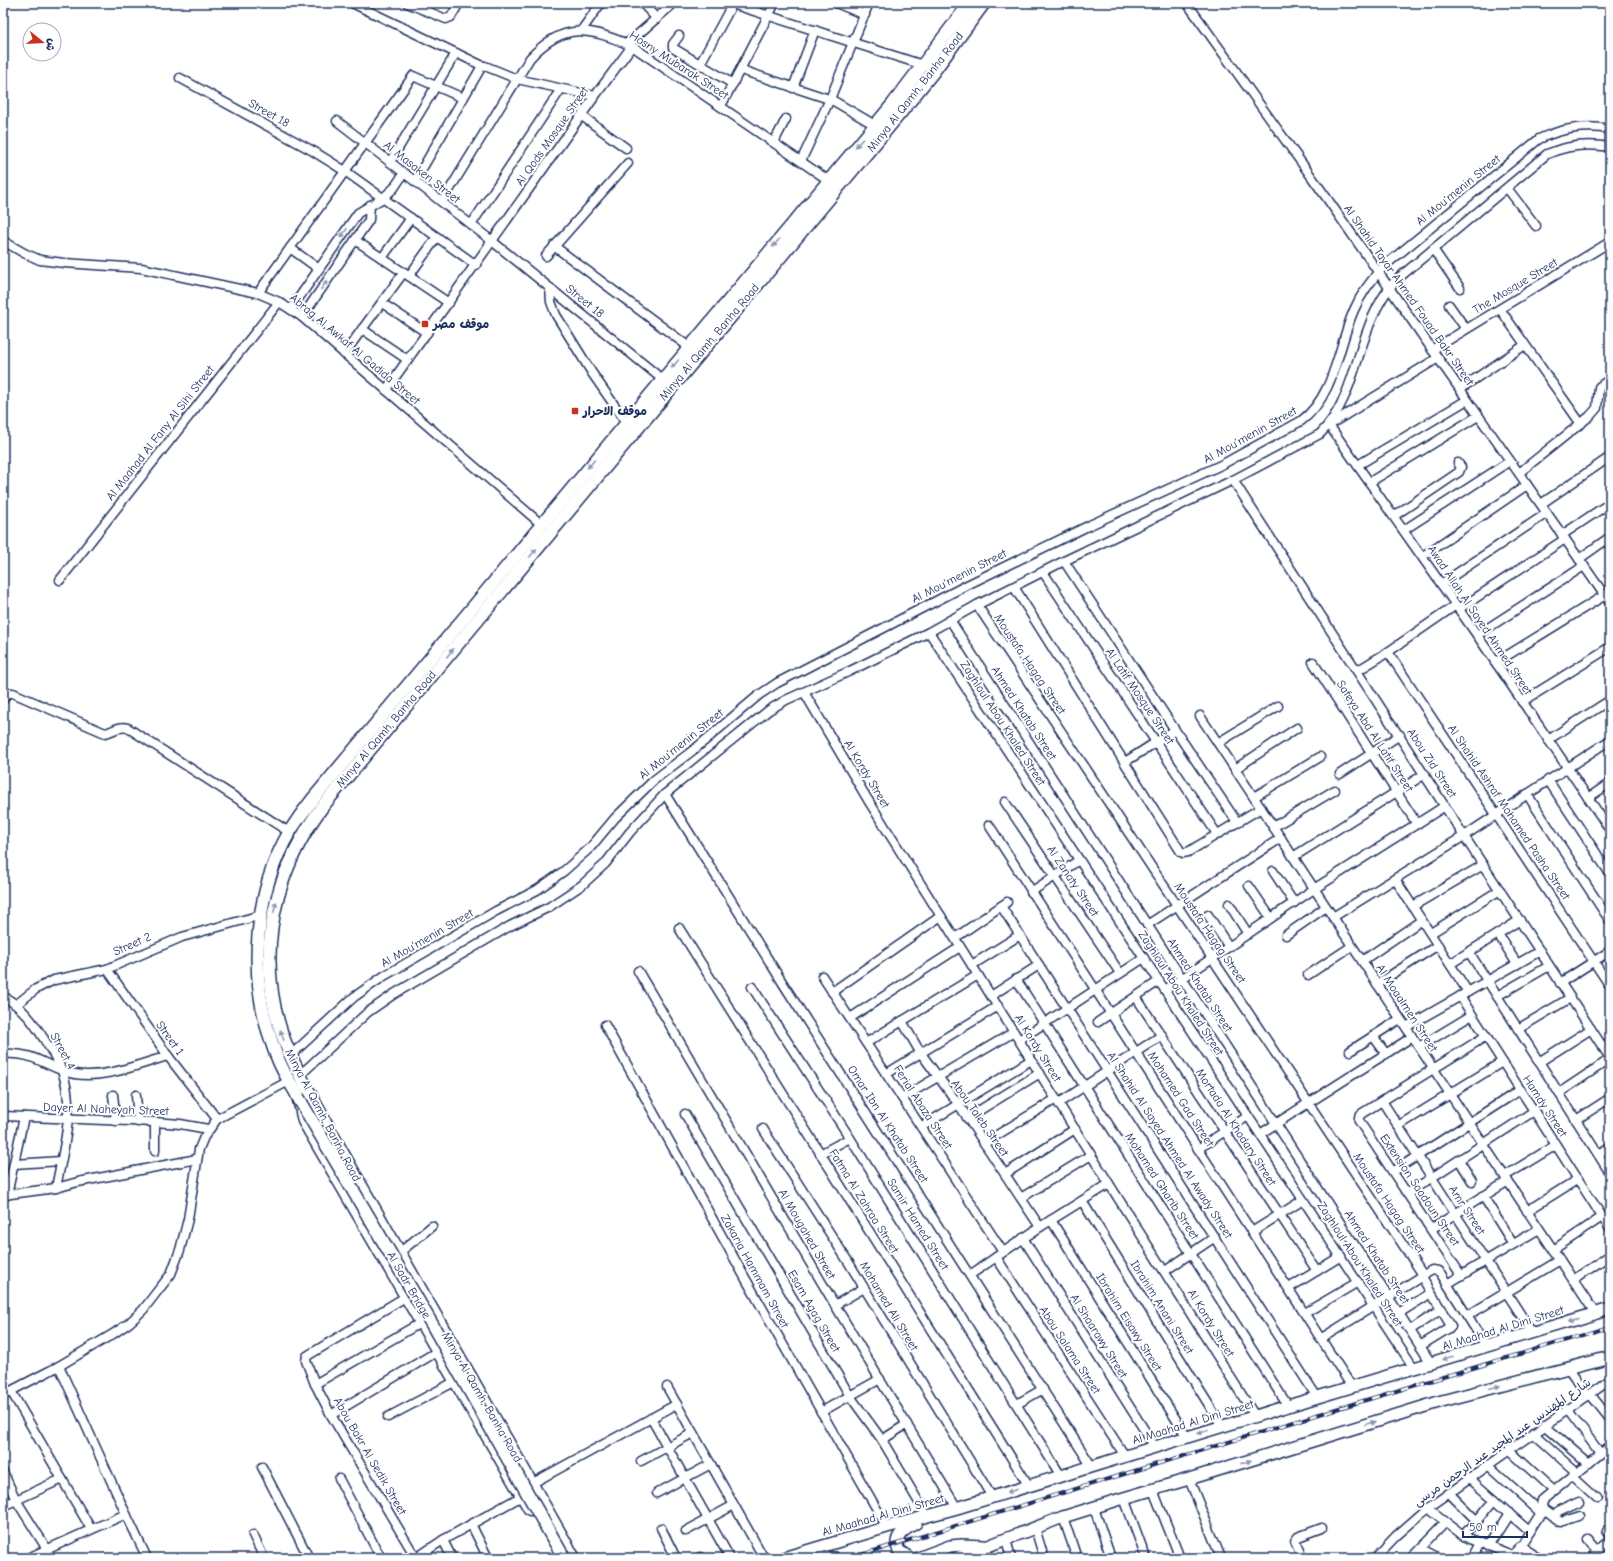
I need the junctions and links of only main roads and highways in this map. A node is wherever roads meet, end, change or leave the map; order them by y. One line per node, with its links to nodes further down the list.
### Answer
1 (970, 3): 3 (highway, Minya Al Qamh, Banha Road, one-way to 3)
2 (984, 3): 3 (highway, Minya Al Qamh, Banha Road, one-way to 2)
3 (392, 713): 4 (highway, Minya Al Qamh, Banha Road, one-way to 3); 4 (highway, Minya Al Qamh, Banha Road)
4 (294, 1078): 5 (highway, Minya Al Qamh, Banha Road); 6 (highway, Minya Al Qamh, Banha Road)
5 (298, 1097): 9 (highway, Minya Al Qamh, Banha Road); 14 (highway, Al Sadr Bridge, bridge)
6 (346, 1161): 8 (highway, Minya Al Qamh, Banha Road); 15 (highway, Al Sadr Bridge, bridge)
7 (1610, 1309): 11 (main road, Al Maahad Al Dini Street, one-way to 11)
8 (435, 1316): 9 (highway); 16 (highway, Minya Al Qamh, Banha Road)
9 (422, 1322): 13 (highway, Minya Al Qamh, Banha Road)
10 (1610, 1357): 12 (main road, one-way to 10)
11 (927, 1516): 17 (main road, Al Maahad Al Dini Street); 20 (main road)
12 (985, 1547): 21 (main road); 22 (main road)
13 (558, 1558)
14 (564, 1558)
15 (569, 1558)
16 (574, 1558)
17 (783, 1558)
18 (822, 1558): 19 (main road)
19 (834, 1558)
20 (910, 1558)
21 (918, 1558)
22 (957, 1558)

